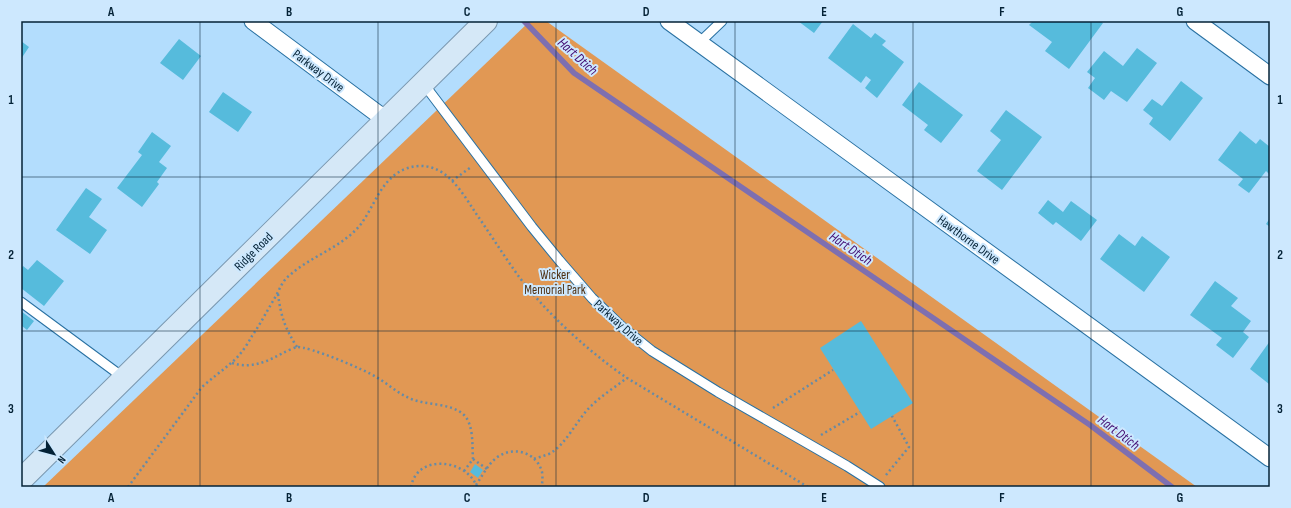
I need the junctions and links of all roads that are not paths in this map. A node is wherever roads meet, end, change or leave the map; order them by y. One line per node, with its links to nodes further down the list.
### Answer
1 (253, 21): 9 (street, Parkway Drive)
2 (669, 21): 6 (street, Hawthorne Drive)
3 (722, 21): 6 (lane)
4 (1195, 21): 7 (street)
5 (484, 23): 8 (main road, Ridge Road)
6 (699, 43): 12 (street, Hawthorne Drive)
7 (1270, 76)
8 (423, 83): 9 (main road, Ridge Road); 14 (lane, Parkway Drive)
9 (386, 120): 11 (main road, Ridge Road)
10 (21, 302): 11 (lane)
11 (124, 378): 13 (main road, Ridge Road)
12 (1270, 458)
13 (21, 480)
14 (879, 486)

